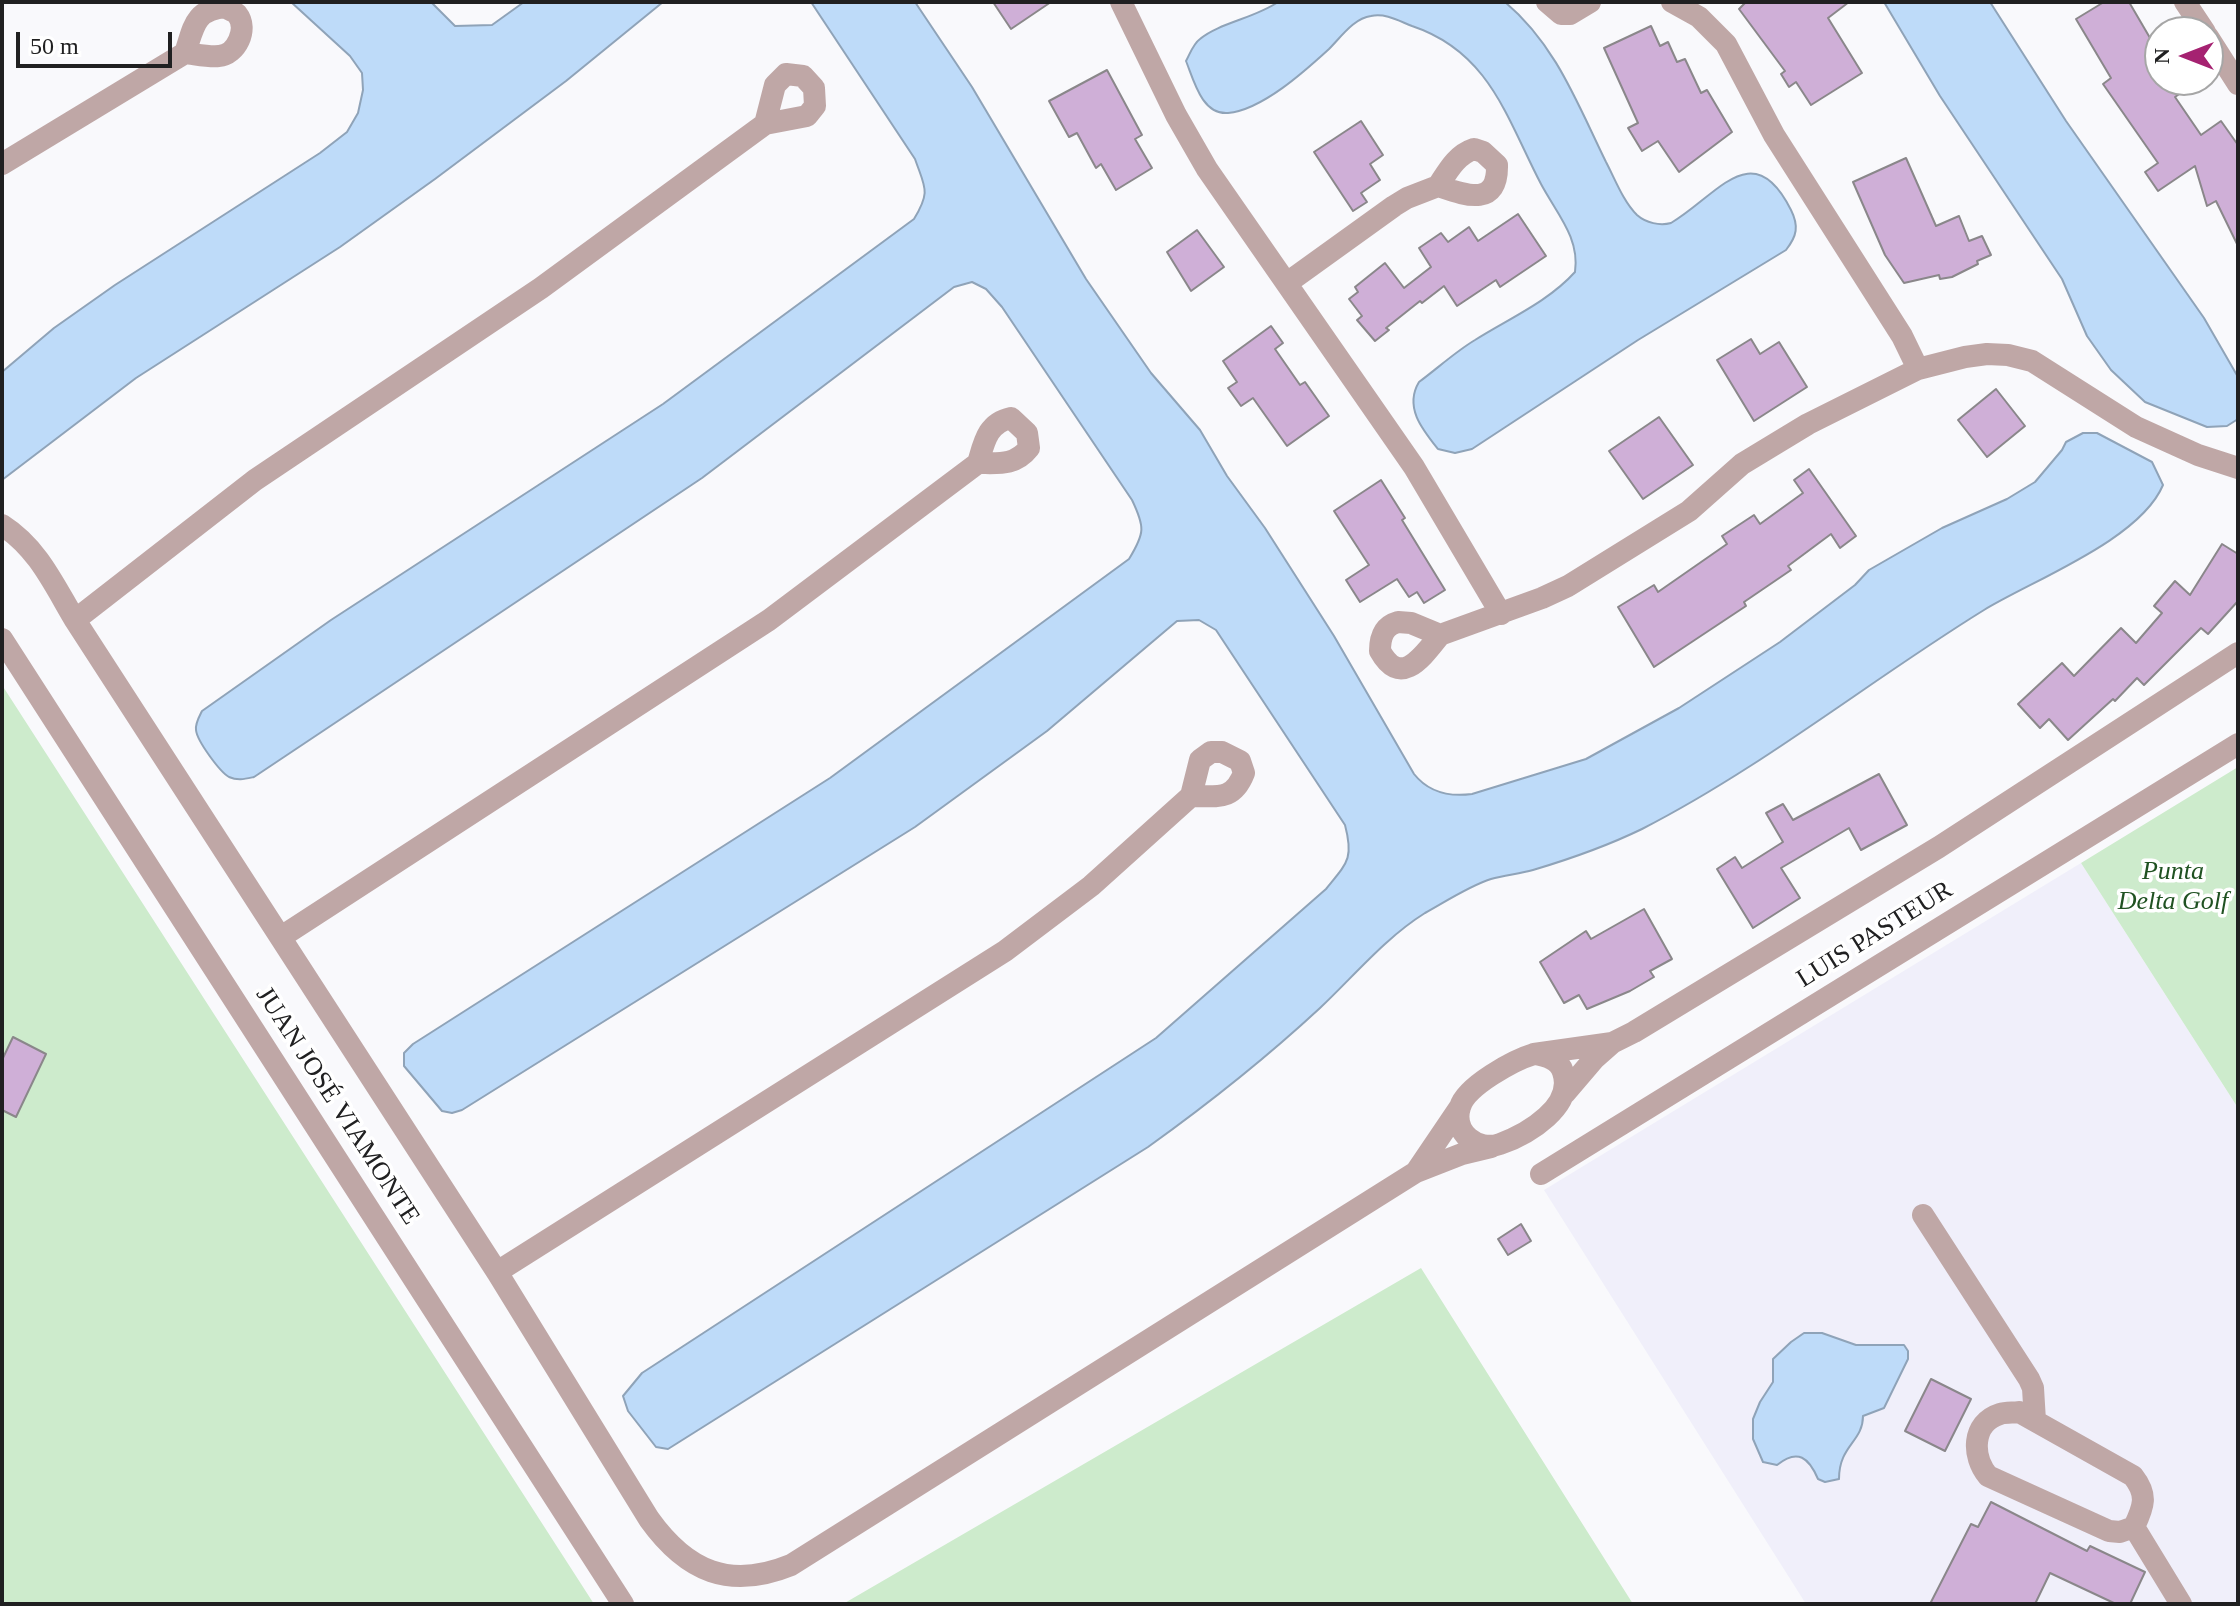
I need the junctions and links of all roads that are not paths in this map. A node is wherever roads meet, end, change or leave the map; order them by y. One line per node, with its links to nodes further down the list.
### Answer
1 (1121, 2): 11 (street)
2 (1547, 2): 3 (street)
3 (1590, 2)
4 (1672, 2): 12 (street)
5 (185, 53): 9 (street)
6 (2224, 62): 7 (street)
7 (2238, 84)
8 (765, 124): 17 (street)
9 (6, 159)
10 (1438, 186): 11 (street)
11 (1287, 283): 16 (street)
12 (1918, 369): 14 (street); 16 (street)
13 (978, 463): 23 (street)
14 (2238, 468)
15 (2, 525): 17 (street)
16 (1501, 614): 18 (street)
17 (75, 620): 23 (street)
18 (1440, 635)
19 (2, 639): 35 (street, JUAN JOSÉ VIAMONTE)
20 (2238, 653): 24 (street)
21 (2238, 744): 30 (street, LUIS PASTEUR)
22 (1191, 796): 32 (street)
23 (281, 937): 32 (street)
24 (1612, 1043): 25 (street); 26 (street)
25 (1534, 1054): 26 (street); 27 (street)
26 (1565, 1093): 28 (street)
27 (1460, 1107): 28 (street); 29 (street)
28 (1491, 1147): 29 (street)
29 (1416, 1172): 32 (street)
30 (1541, 1174)
31 (1923, 1215): 33 (street)
32 (497, 1272)
33 (2035, 1421): 34 (street); 34 (street)
34 (2134, 1527): 36 (street)
35 (623, 1604)
36 (2181, 1604)

